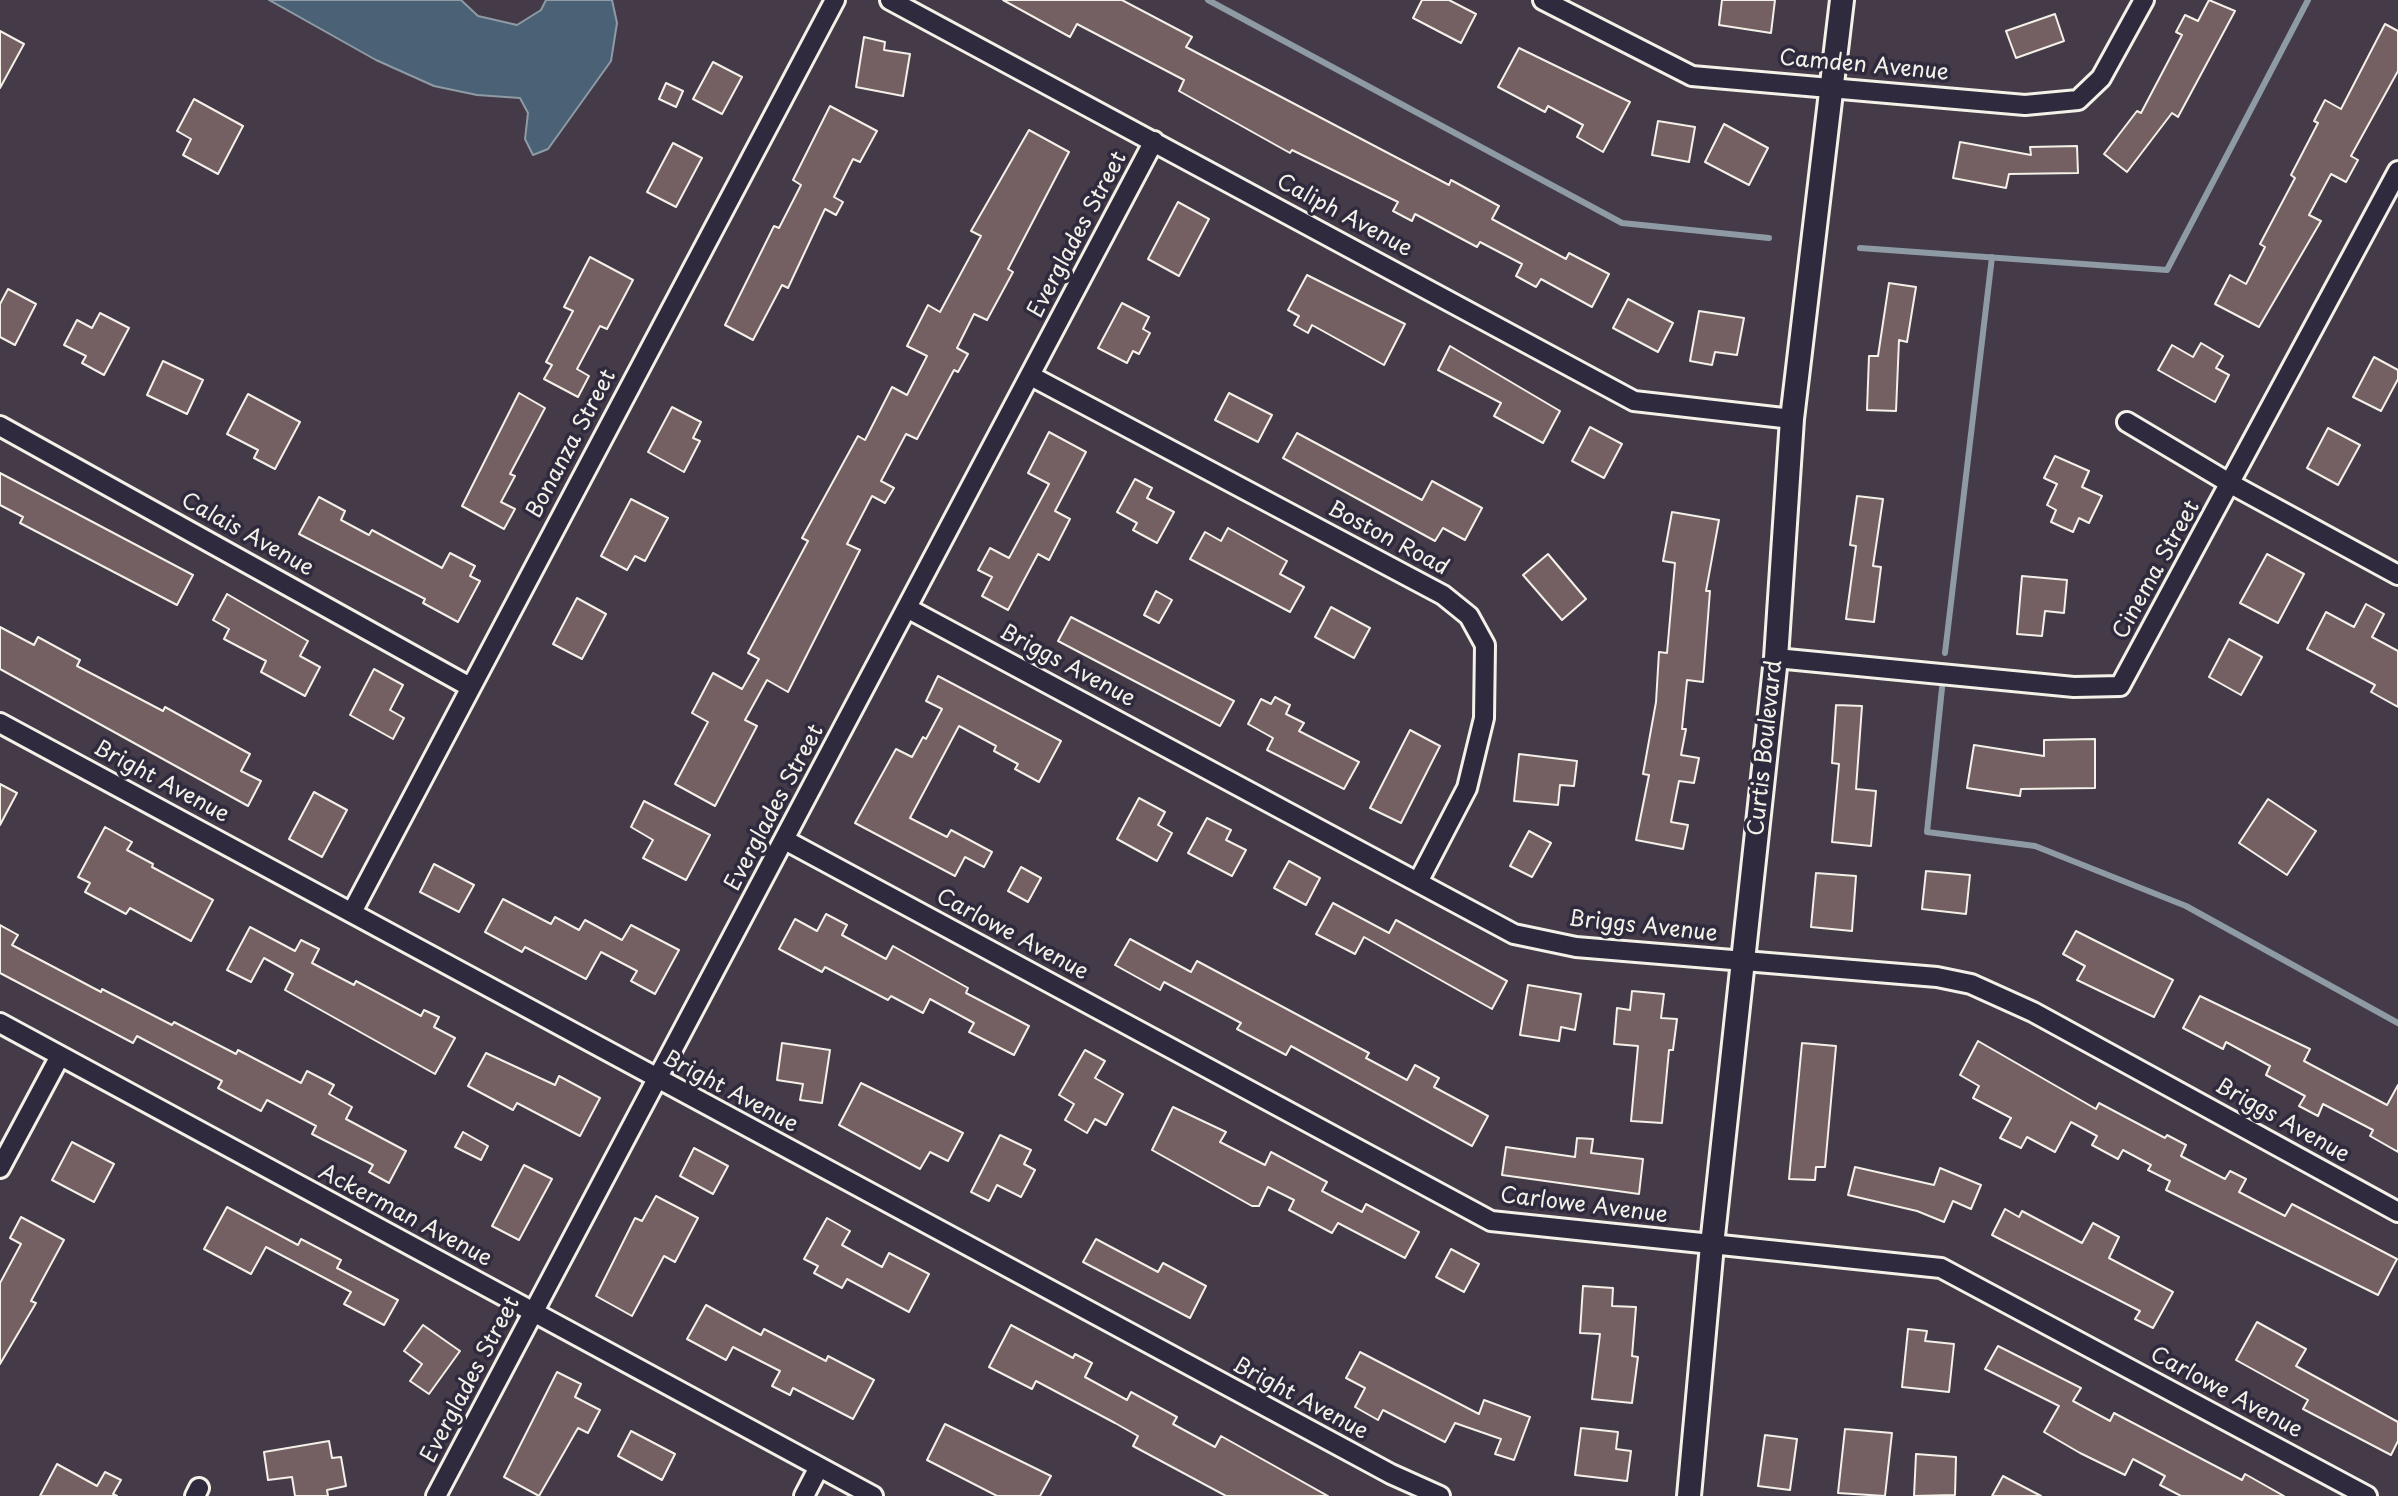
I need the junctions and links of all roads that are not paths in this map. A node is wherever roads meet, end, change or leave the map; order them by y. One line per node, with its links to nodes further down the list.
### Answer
1 (835, 0): 17 (street, Bonanza Street)
2 (890, 0): 7 (street, Caliph Avenue)
3 (1543, 0): 6 (street, Camden Avenue)
4 (1842, 0): 6 (street, Curtis Boulevard)
5 (2144, 0): 6 (street, Camden Avenue)
6 (1834, 88): 10 (street, Curtis Boulevard)
7 (1154, 141): 9 (street, Everglades Street); 10 (street, Caliph Avenue)
8 (2398, 171): 13 (street, Cinema Street)
9 (1031, 376): 15 (street, Everglades Street); 20 (street, Boston Road)
10 (1792, 419): 16 (street, Curtis Boulevard)
11 (2127, 422): 13 (street)
12 (0, 426): 17 (street, Calais Avenue)
13 (2231, 484): 14 (street); 16 (street, Cinema Street)
14 (2398, 575)
15 (907, 608): 19 (street, Everglades Street); 20 (street, Briggs Avenue)
16 (1776, 658): 22 (street, Curtis Boulevard)
17 (470, 687): 21 (street, Bonanza Street)
18 (0, 723): 21 (street, Bright Avenue)
19 (785, 840): 25 (street, Everglades Street); 28 (street, Carlowe Avenue)
20 (1418, 882): 22 (street, Briggs Avenue)
21 (352, 912): 25 (street, Bright Avenue)
22 (1743, 961): 27 (street, Briggs Avenue); 28 (street, Curtis Boulevard)
23 (0, 1023): 24 (street, Ackerman Avenue)
24 (60, 1056): 26 (street); 29 (street, Ackerman Avenue)
25 (657, 1080): 29 (street, Everglades Street); 34 (street, Bright Avenue)
26 (0, 1168)
27 (2398, 1212)
28 (1712, 1245): 35 (street, Curtis Boulevard); 36 (street, Carlowe Avenue)
29 (534, 1313): 30 (street, Ackerman Avenue); 31 (street, Everglades Street)
30 (819, 1467): 32 (street); 33 (street, Ackerman Avenue)
31 (436, 1496)
32 (804, 1496)
33 (873, 1496)
34 (1440, 1496)
35 (1689, 1496)
36 (2367, 1496)

